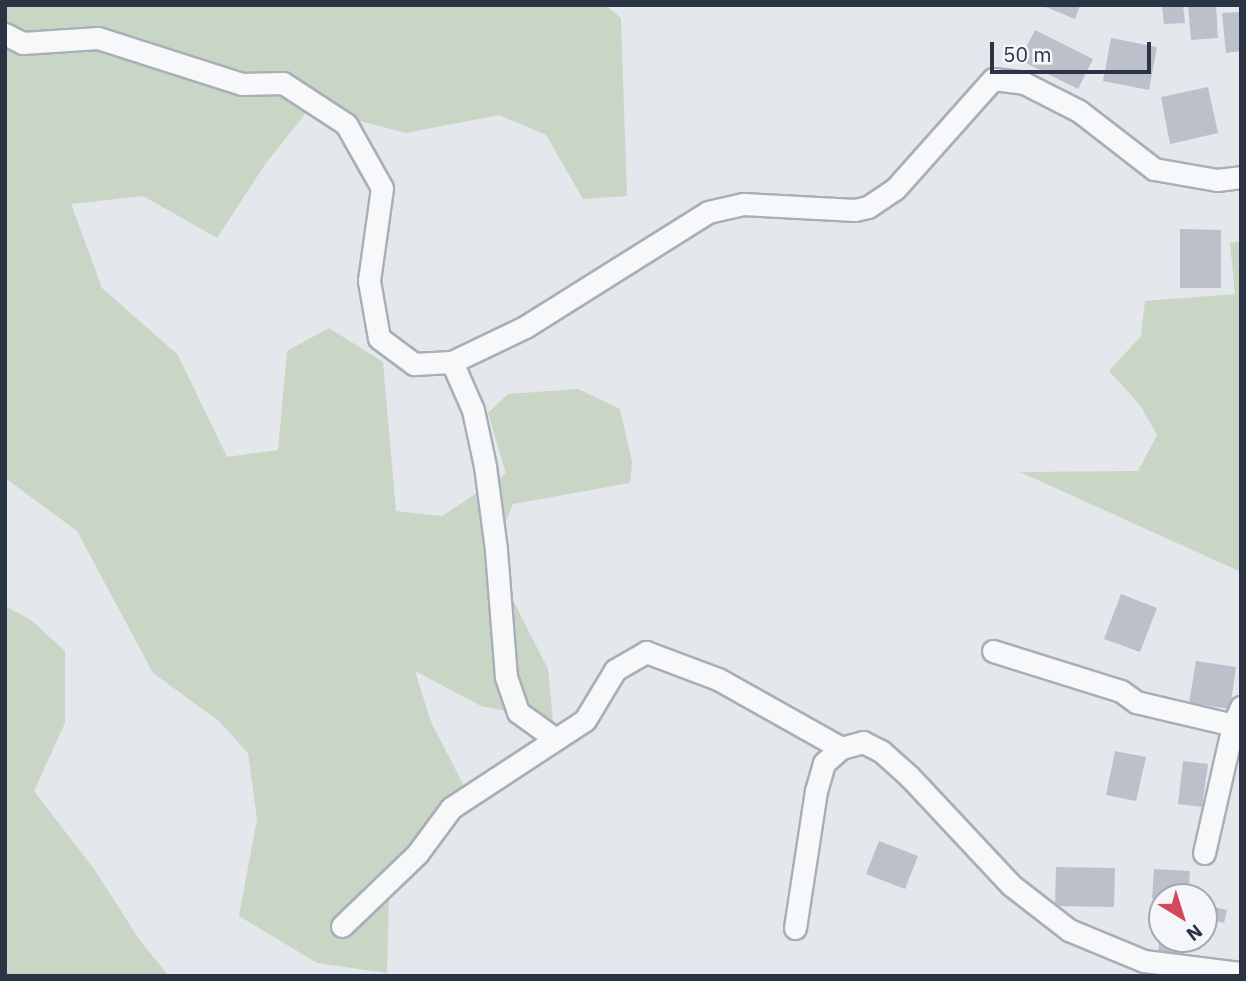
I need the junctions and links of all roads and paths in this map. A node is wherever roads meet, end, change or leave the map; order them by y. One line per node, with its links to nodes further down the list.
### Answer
1 (5, 34): 3 (street)
2 (1241, 177): 3 (street)
3 (452, 362): 6 (street)
4 (993, 651): 5 (street)
5 (1237, 716): 8 (street)
6 (554, 738): 7 (street); 9 (street)
7 (841, 748): 10 (street); 11 (street)
8 (1204, 853)
9 (342, 926)
10 (795, 928)
11 (1241, 973)

